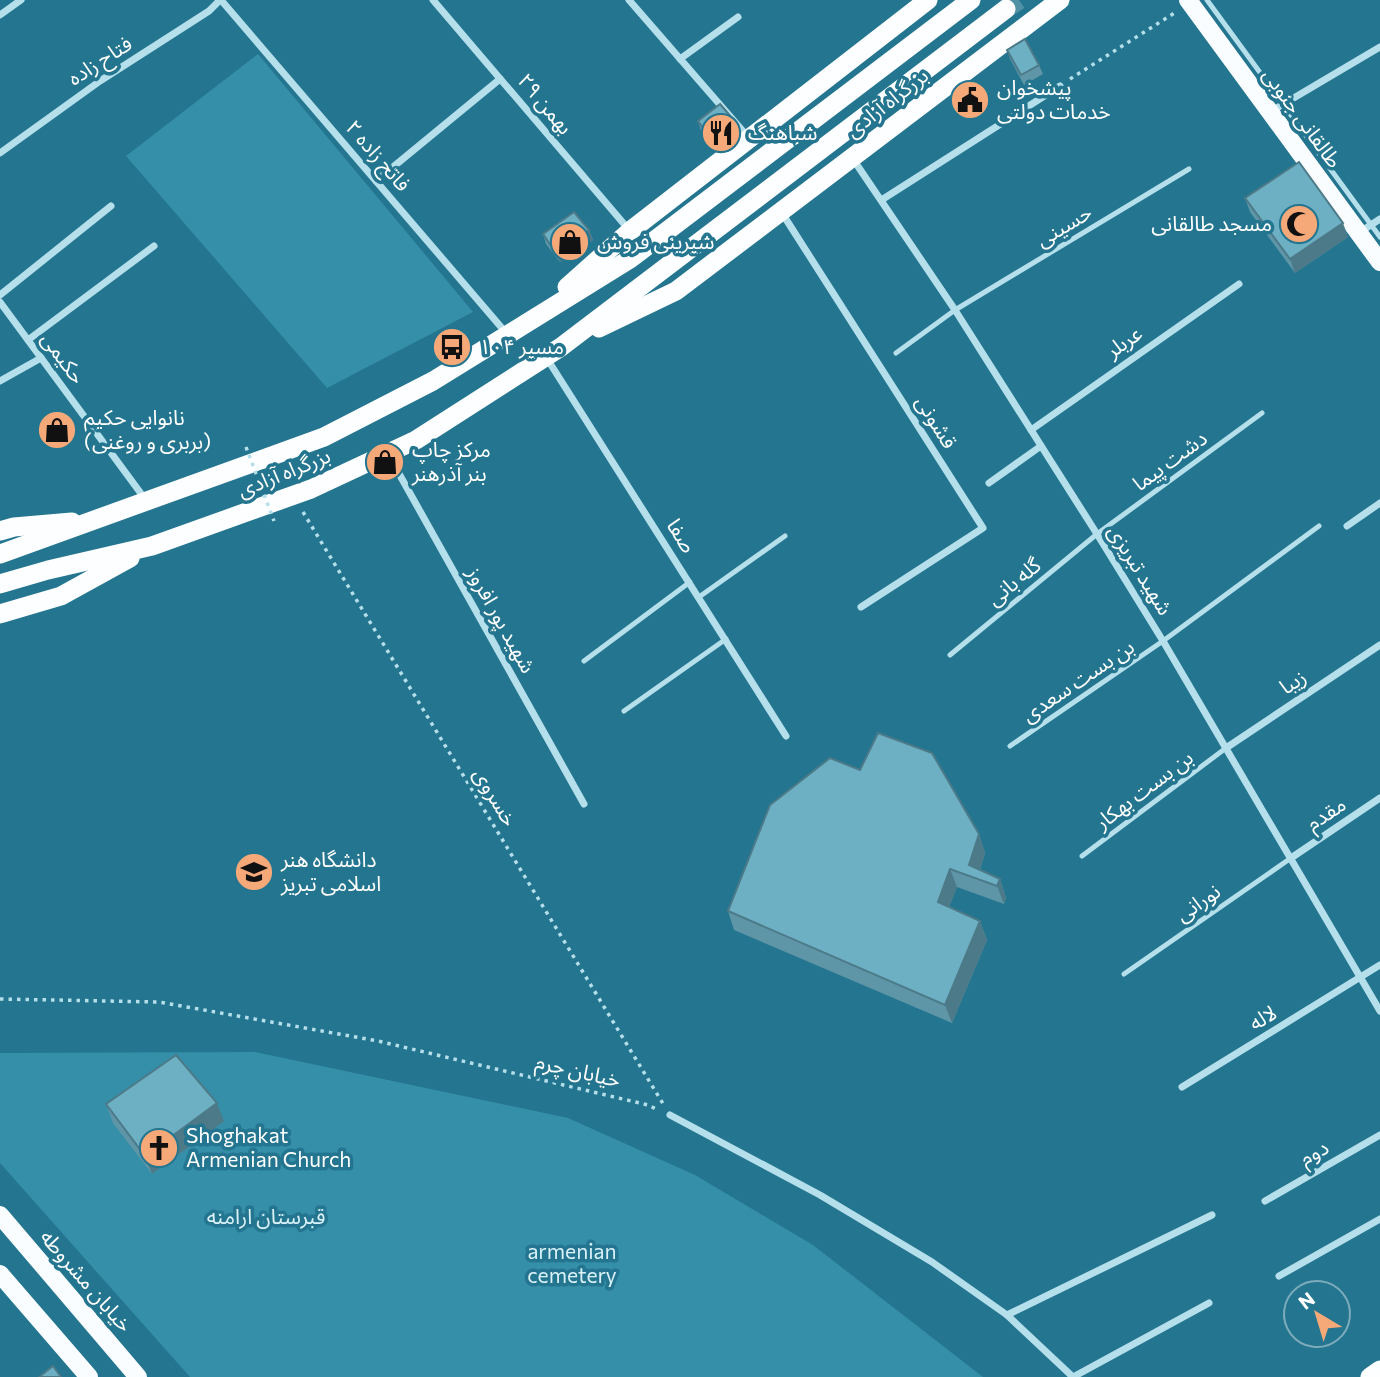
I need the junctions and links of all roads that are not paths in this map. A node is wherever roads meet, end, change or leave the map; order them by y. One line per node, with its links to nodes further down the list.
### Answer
1 (21, 0): 11 (street)
2 (221, 0): 19 (street, فتاح زاده); 22 (street, فاتح زاده ۲)
3 (433, 0): 15 (street, ۲۹ بهمن)
4 (629, 0): 14 (street)
5 (928, 0): 18 (highway, بزرگراه آزادی)
6 (971, 0): 36 (highway, بزرگراه آزادی)
7 (1060, 0): 9 (highway, بزرگراه آزادی)
8 (1195, 1): 17 (main road, طالقانی جنوبی)
9 (1046, 6): 20 (highway, بزرگراه آزادی)
10 (1006, 9): 39 (highway, بزرگراه آزادی)
11 (0, 15)
12 (738, 17): 14 (street)
13 (1380, 47): 17 (street)
14 (680, 60): 18 (street)
15 (500, 79): 22 (street); 28 (street, ۲۹ بهمن)
16 (1060, 86): 23 (street)
17 (1277, 108): 27 (main road, طالقانی جنوبی)
18 (749, 138): 28 (highway, بزرگراه آزادی)
19 (0, 153)
20 (853, 159): 23 (street, شهید تبریزی); 25 (highway, بزرگراه آزادی)
21 (1189, 169): 35 (lane, حسینی)
22 (376, 181): 37 (street, فاتح زاده ۲)
23 (883, 200): 35 (street, شهید تبریزی)
24 (111, 206): 33 (street)
25 (781, 212): 39 (highway, بزرگراه آزادی); 61 (street, قشونی)
26 (1380, 219): 27 (street)
27 (1365, 229): 29 (lane); 31 (main road, طالقانی جنوبی)
28 (630, 232): 36 (highway, بزرگراه آزادی)
29 (1380, 237)
30 (154, 246): 38 (street)
31 (1380, 262)
32 (1239, 284): 44 (street, عربلر)
33 (0, 295)
34 (0, 302): 38 (street, حکیمی)
35 (956, 310): 40 (lane, حسینی); 44 (street, شهید تبریزی)
36 (535, 317): 37 (highway, بزرگراه آزادی)
37 (507, 334): 48 (highway, بزرگراه آزادی)
38 (28, 340): 41 (street, حکیمی)
39 (553, 351): 46 (highway, بزرگراه آزادی); 58 (street, صفا)
40 (896, 354)
41 (41, 358): 42 (street); 48 (street, حکیمی)
42 (0, 381)
43 (1262, 413): 54 (lane, دشت پیما)
44 (1031, 430): 45 (street, شهید تبریزی)
45 (1041, 446): 47 (street); 54 (street, شهید تبریزی)
46 (388, 453): 56 (highway, بزرگراه آزادی); 73 (street, شهید پور افروز)
47 (989, 482)
48 (148, 502): 50 (highway, بزرگراه آزادی)
49 (1380, 503): 52 (street)
50 (98, 520): 53 (highway); 57 (highway, بزرگراه آزادی)
51 (1319, 526): 64 (lane, بن بست سعدی)
52 (1347, 526)
53 (0, 531)
54 (1097, 534): 64 (street, شهید تبریزی); 66 (lane, گله بانی)
55 (785, 536): 60 (lane)
56 (152, 546): 59 (highway, بزرگراه آزادی); 62 (highway)
57 (0, 555)
58 (690, 582): 60 (street, صفا); 67 (lane)
59 (0, 584)
60 (699, 597): 63 (street, صفا)
61 (861, 607)
62 (0, 614)
63 (726, 639): 68 (lane); 69 (street, صفا)
64 (1163, 641): 70 (lane, بن بست سعدی); 71 (street, شهید تبریزی)
65 (1380, 645): 71 (street, زیبا)
66 (950, 655)
67 (584, 661)
68 (624, 711)
69 (786, 736)
70 (1010, 746)
71 (1226, 748): 74 (lane, بن بست بهکار); 75 (street, شهید تبریزی)
72 (1380, 798): 75 (street, مقدم)
73 (584, 804)
74 (1082, 856)
75 (1291, 858): 77 (lane, نورانی); 78 (street, شهید تبریزی)
76 (1380, 965): 78 (street, لاله)
77 (1124, 974)
78 (1362, 978): 79 (street, شهید تبریزی); 80 (street, لاله)
79 (1380, 1011)
80 (1182, 1087)
81 (670, 1115): 90 (street)
82 (1380, 1135): 83 (street, دوم)
83 (1265, 1201)
84 (0, 1215): 93 (main road, خیابان مشروطه)
85 (1212, 1215): 90 (street)
86 (1380, 1219): 88 (street)
87 (0, 1274): 92 (main road)
88 (1279, 1276)
89 (1209, 1303): 94 (street)
90 (1007, 1315): 94 (street)
91 (1380, 1370): 95 (highway)
92 (89, 1377)
93 (138, 1377)
94 (1073, 1377)
95 (1370, 1377)

